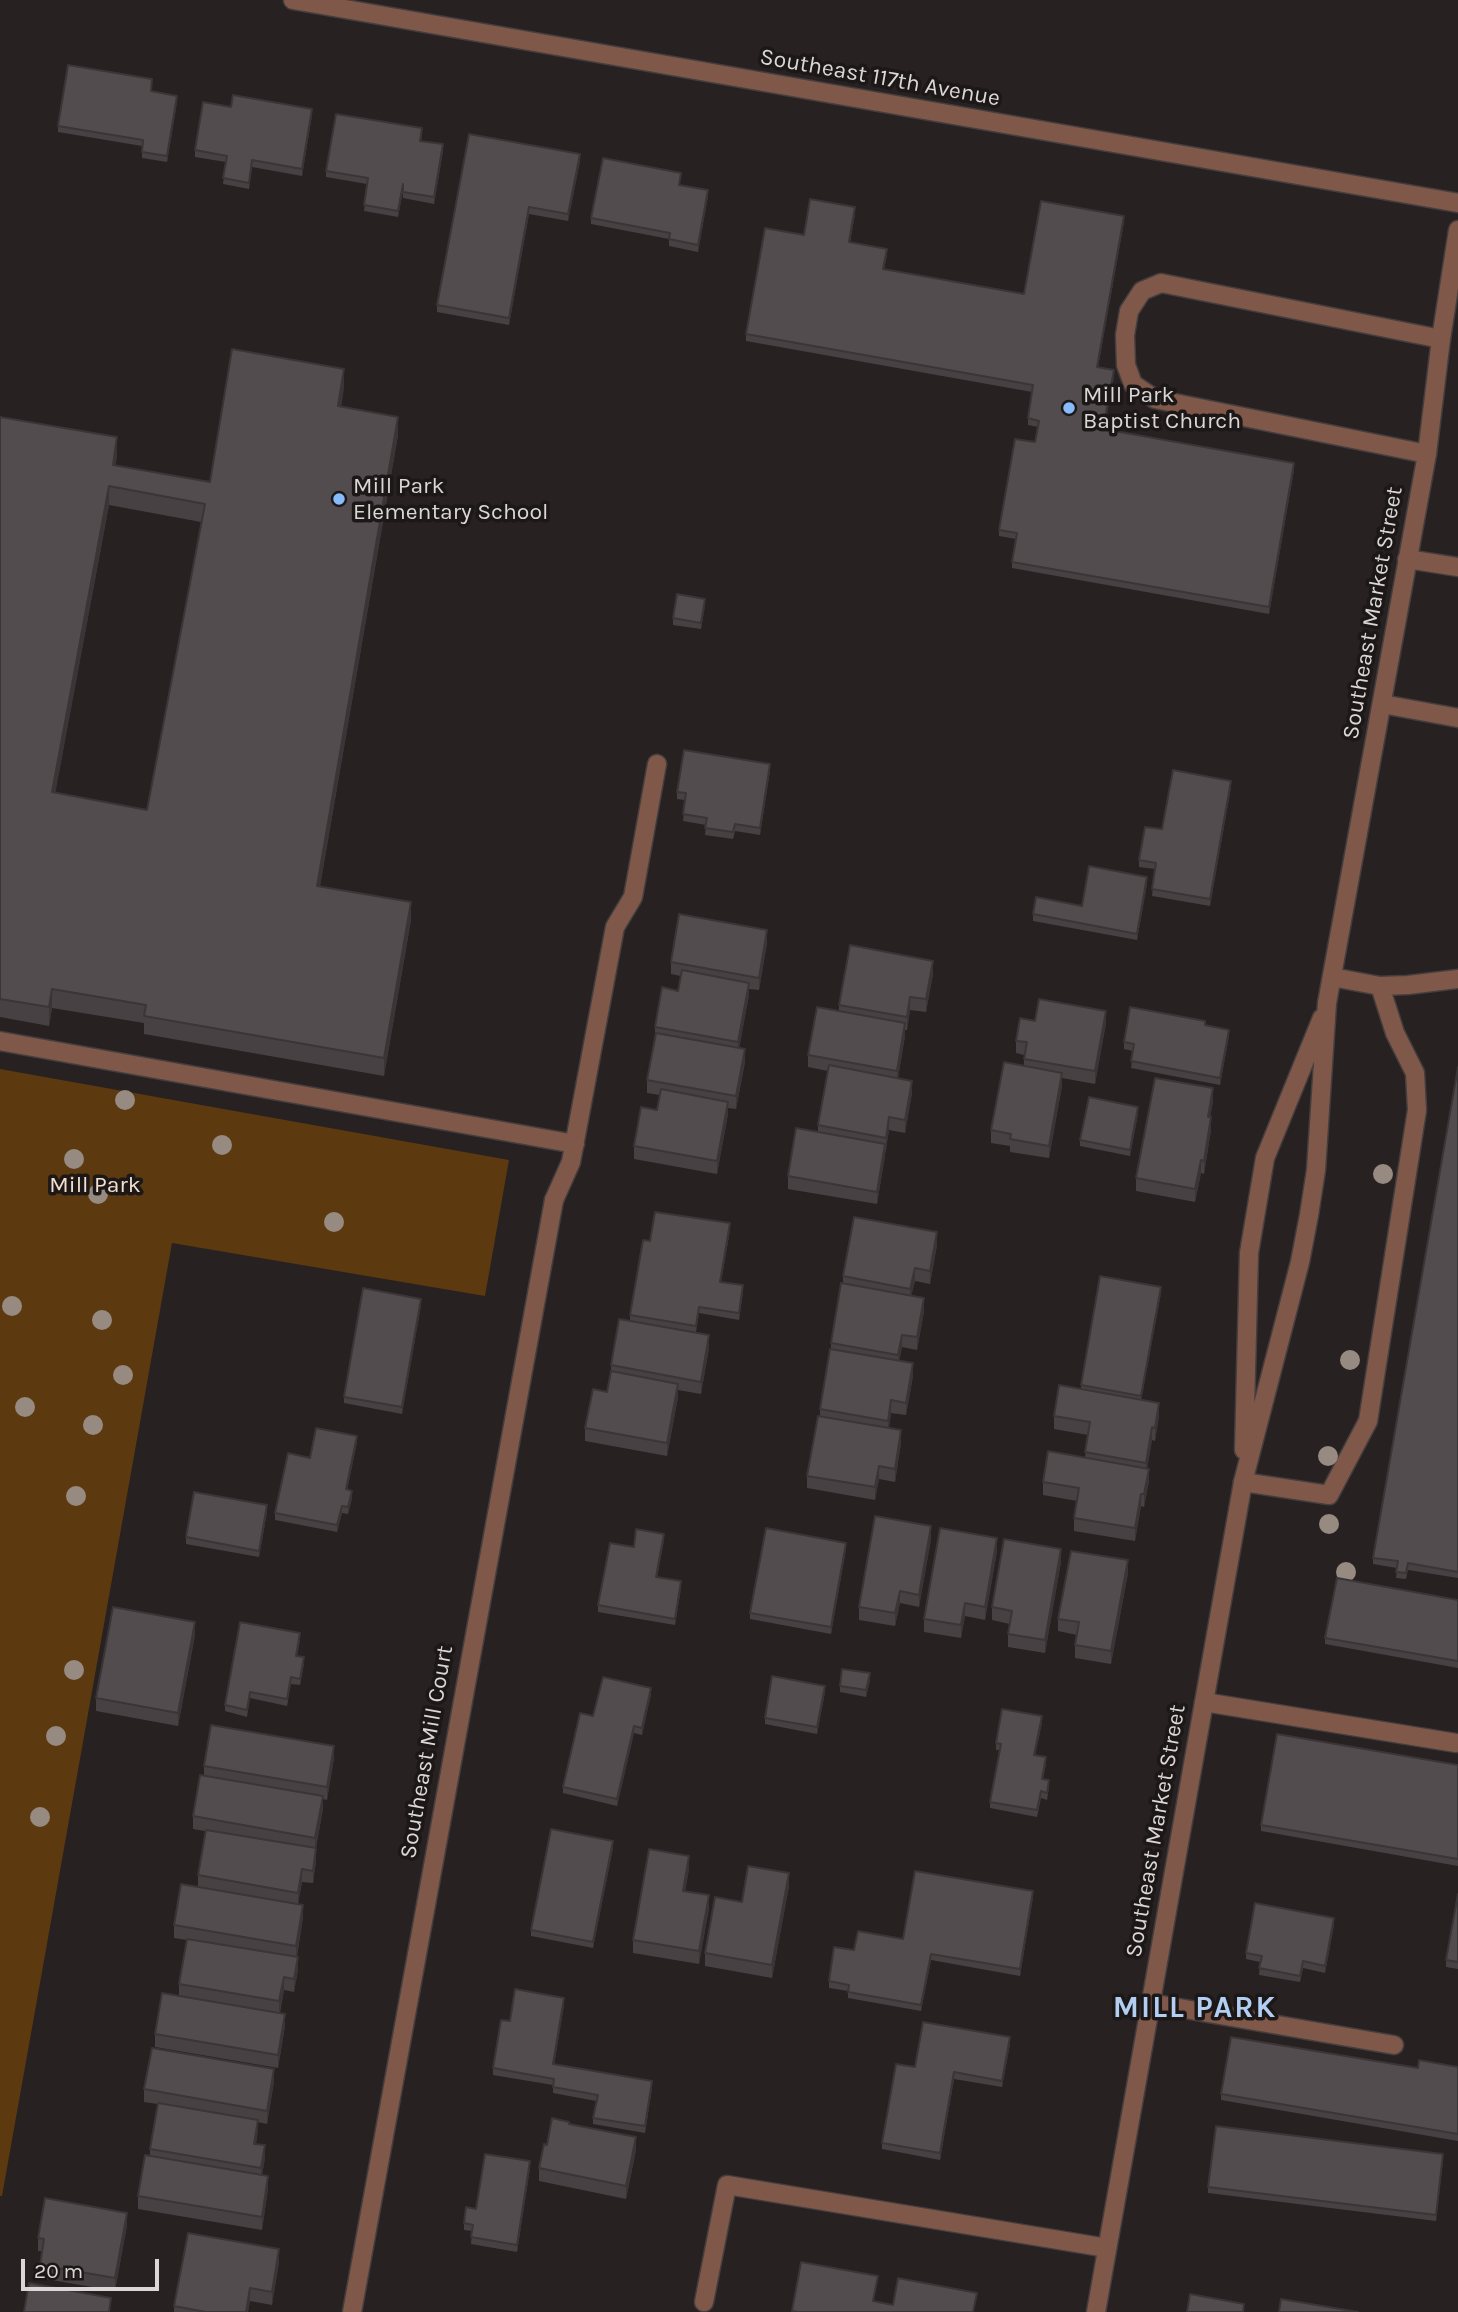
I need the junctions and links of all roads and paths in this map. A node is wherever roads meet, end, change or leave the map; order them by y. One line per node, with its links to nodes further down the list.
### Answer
1 (293, 0): 2 (street, Southeast 117th Avenue)
2 (1458, 203)
3 (1458, 230): 4 (street, Southeast Market Street)
4 (1441, 339): 5 (street, Southeast Market Street); 5 (street)
5 (1427, 454): 6 (street, Southeast Market Street)
6 (1407, 559): 7 (street); 8 (street, Southeast Market Street)
7 (1458, 567)
8 (1382, 704): 9 (street); 11 (street, Southeast Market Street)
9 (1458, 718)
10 (657, 764): 16 (street, Southeast Mill Court)
11 (1332, 977): 13 (street); 14 (street, Southeast Market Street)
12 (1458, 979): 13 (street)
13 (1380, 986): 17 (street)
14 (1328, 1003): 17 (street, Southeast Market Street); 17 (street, Southeast Market Street)
15 (0, 1041): 16 (street)
16 (575, 1144): 24 (street, Southeast Mill Court)
17 (1243, 1482): 18 (street, Southeast Market Street)
18 (1204, 1702): 19 (street); 20 (street, Southeast Market Street)
19 (1456, 1743)
20 (1150, 2003): 21 (street); 22 (street, Southeast Market Street)
21 (1394, 2045)
22 (1107, 2248): 23 (street); 25 (street, Southeast Market Street)
23 (704, 2302)
24 (352, 2312)
25 (1096, 2312)

